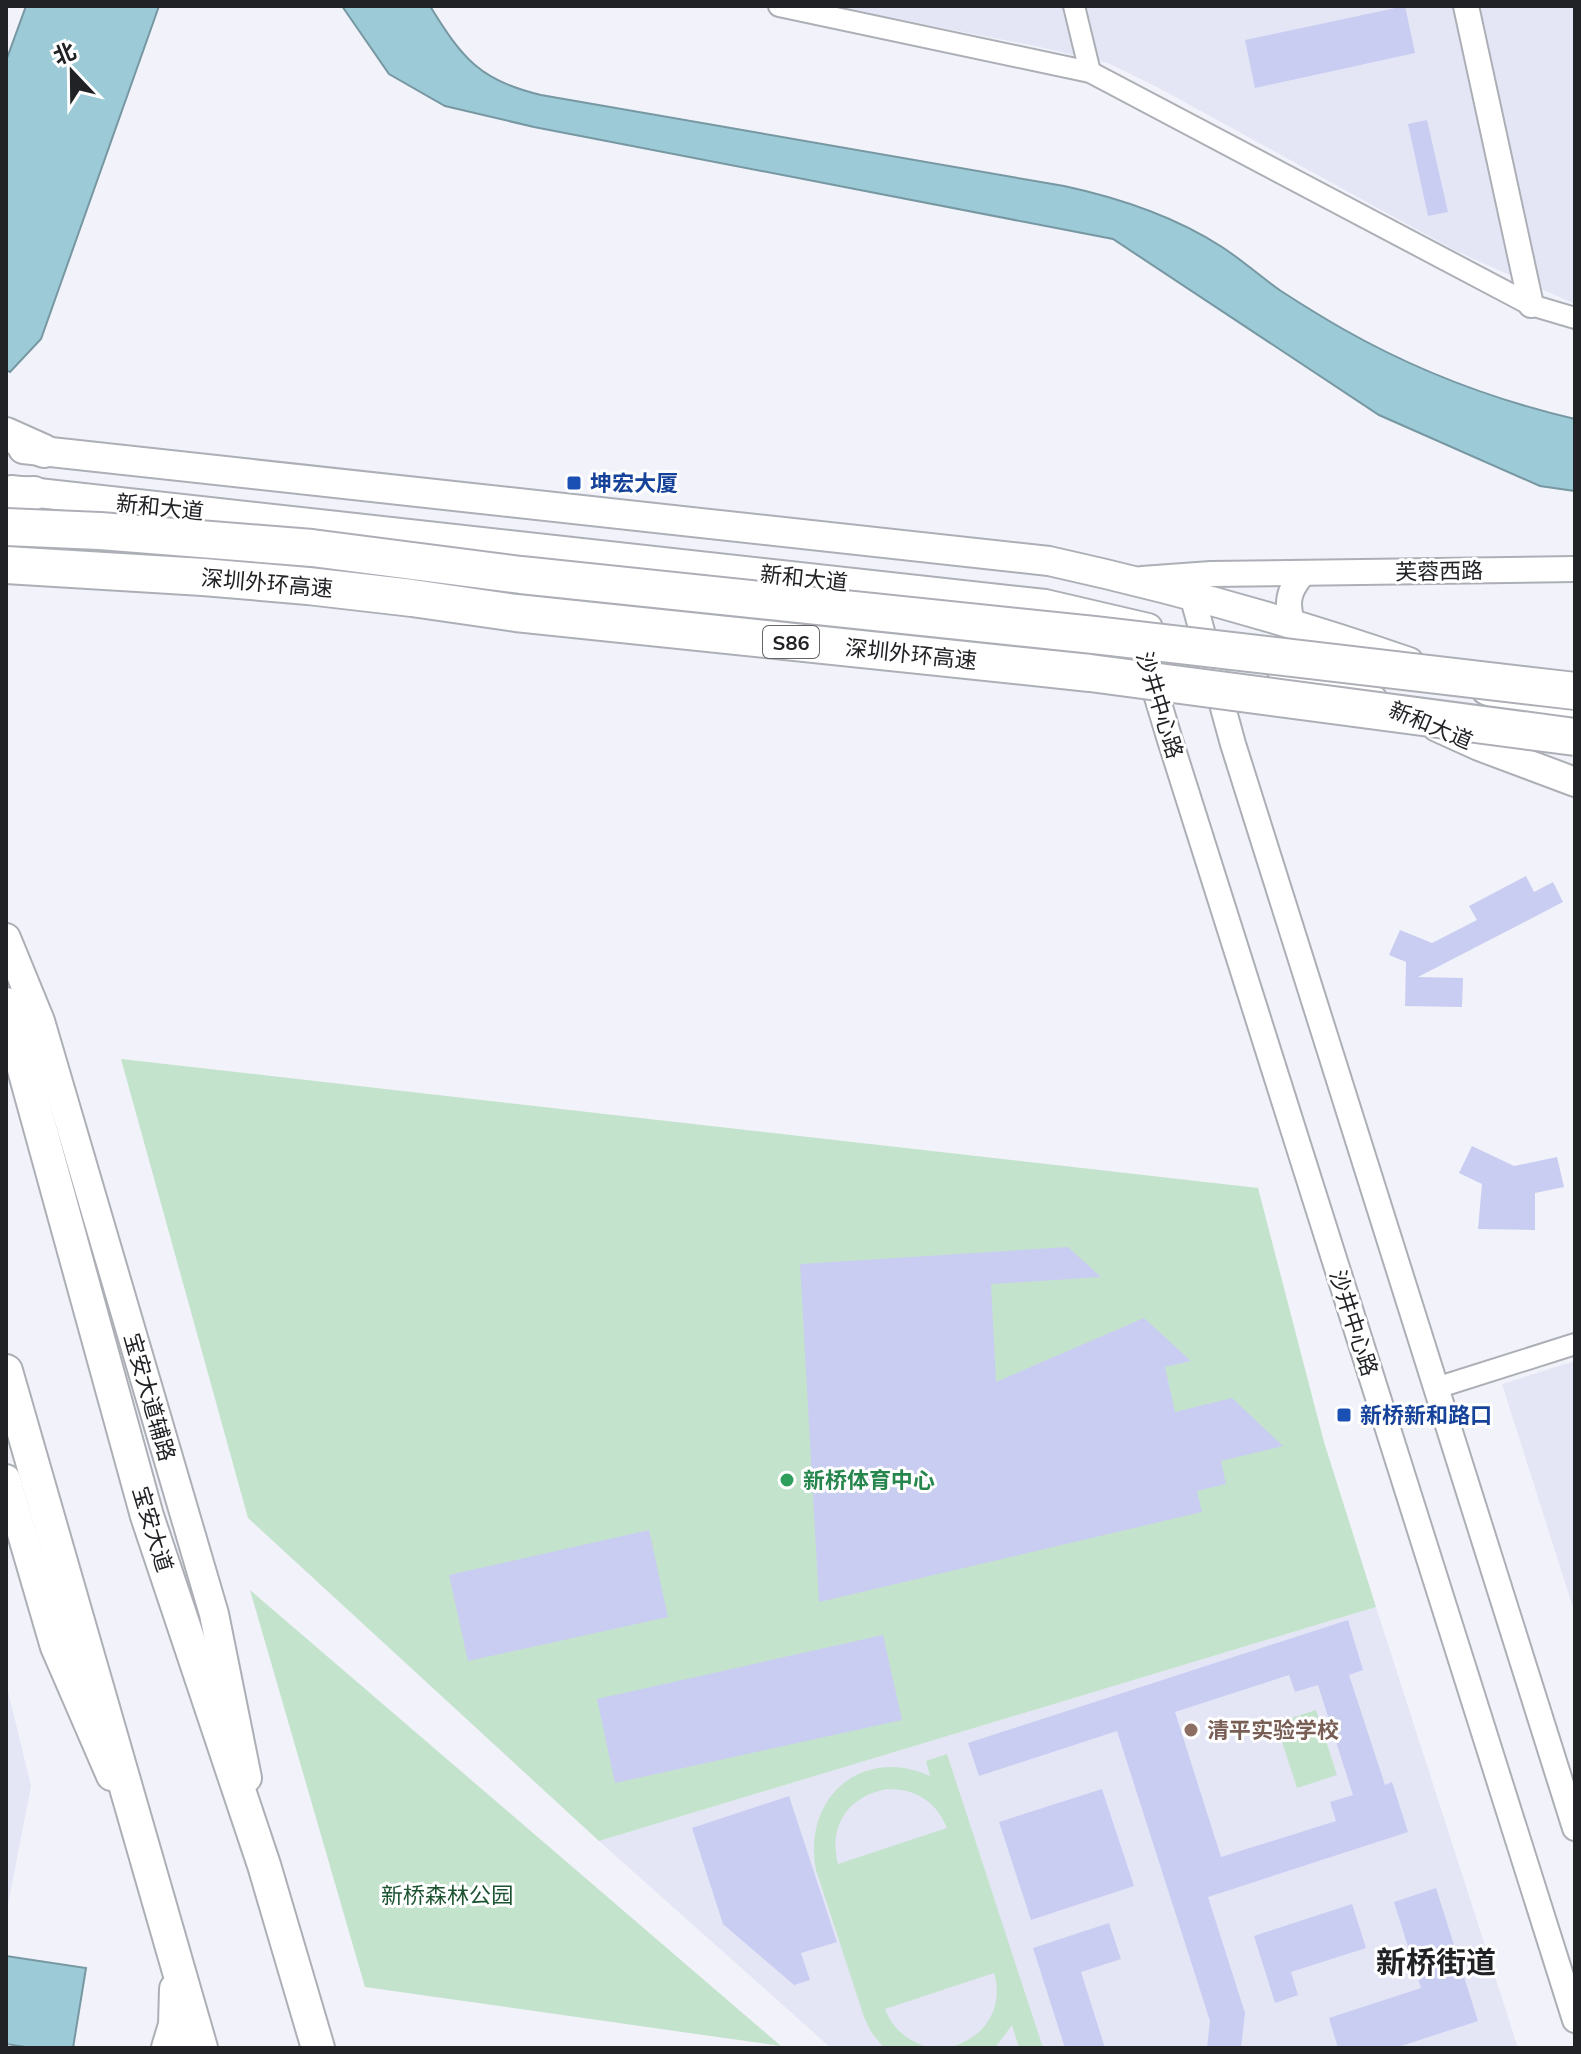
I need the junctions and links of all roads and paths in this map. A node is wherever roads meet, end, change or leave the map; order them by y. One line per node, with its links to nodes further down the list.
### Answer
1 (779, 6): 4 (street)
2 (1074, 6): 4 (street)
3 (1466, 6): 5 (street)
4 (1090, 72): 5 (street)
5 (1531, 305): 6 (street)
6 (1575, 318)
7 (6, 434): 9 (main road)
8 (6, 446): 9 (main road, 新和大道)
9 (44, 451): 15 (main road, 新和大道)
10 (15, 492): 18 (main road, 新和大道)
11 (6, 527): 20 (highway, 深圳外环高速 / S86, bridge)
12 (6, 565): 22 (highway, 深圳外环高速 / S86, bridge)
13 (1575, 569): 14 (street, 芙蓉西路)
14 (1304, 573): 15 (street, 芙蓉西路); 17 (street)
15 (1132, 580): 16 (main road, 新和大道)
16 (1192, 595): 17 (main road, 新和大道); 19 (street)
17 (1293, 623): 21 (main road, 新和大道)
18 (1136, 625): 19 (main road, 新和大道); 35 (street, 沙井中心路)
19 (1205, 644): 23 (main road, 新和大道); 28 (street)
20 (1575, 691)
21 (1575, 723)
22 (1575, 737)
23 (1575, 782)
24 (6, 938): 32 (main road, 宝安大道辅路)
25 (6, 1004): 32 (main road, 宝安大道)
26 (1575, 1344): 28 (street)
27 (6, 1371): 31 (main road)
28 (1436, 1388): 30 (street)
29 (6, 1479): 31 (main road)
30 (1575, 1828)
31 (145, 1854): 34 (main road)
32 (264, 1865): 33 (main road, 宝安大道)
33 (288, 1943): 38 (main road, 宝安大道); 39 (main road)
34 (176, 1961): 36 (main road); 37 (main road)
35 (1575, 2020)
36 (168, 2048)
37 (201, 2048)
38 (318, 2048)
39 (339, 2048)

